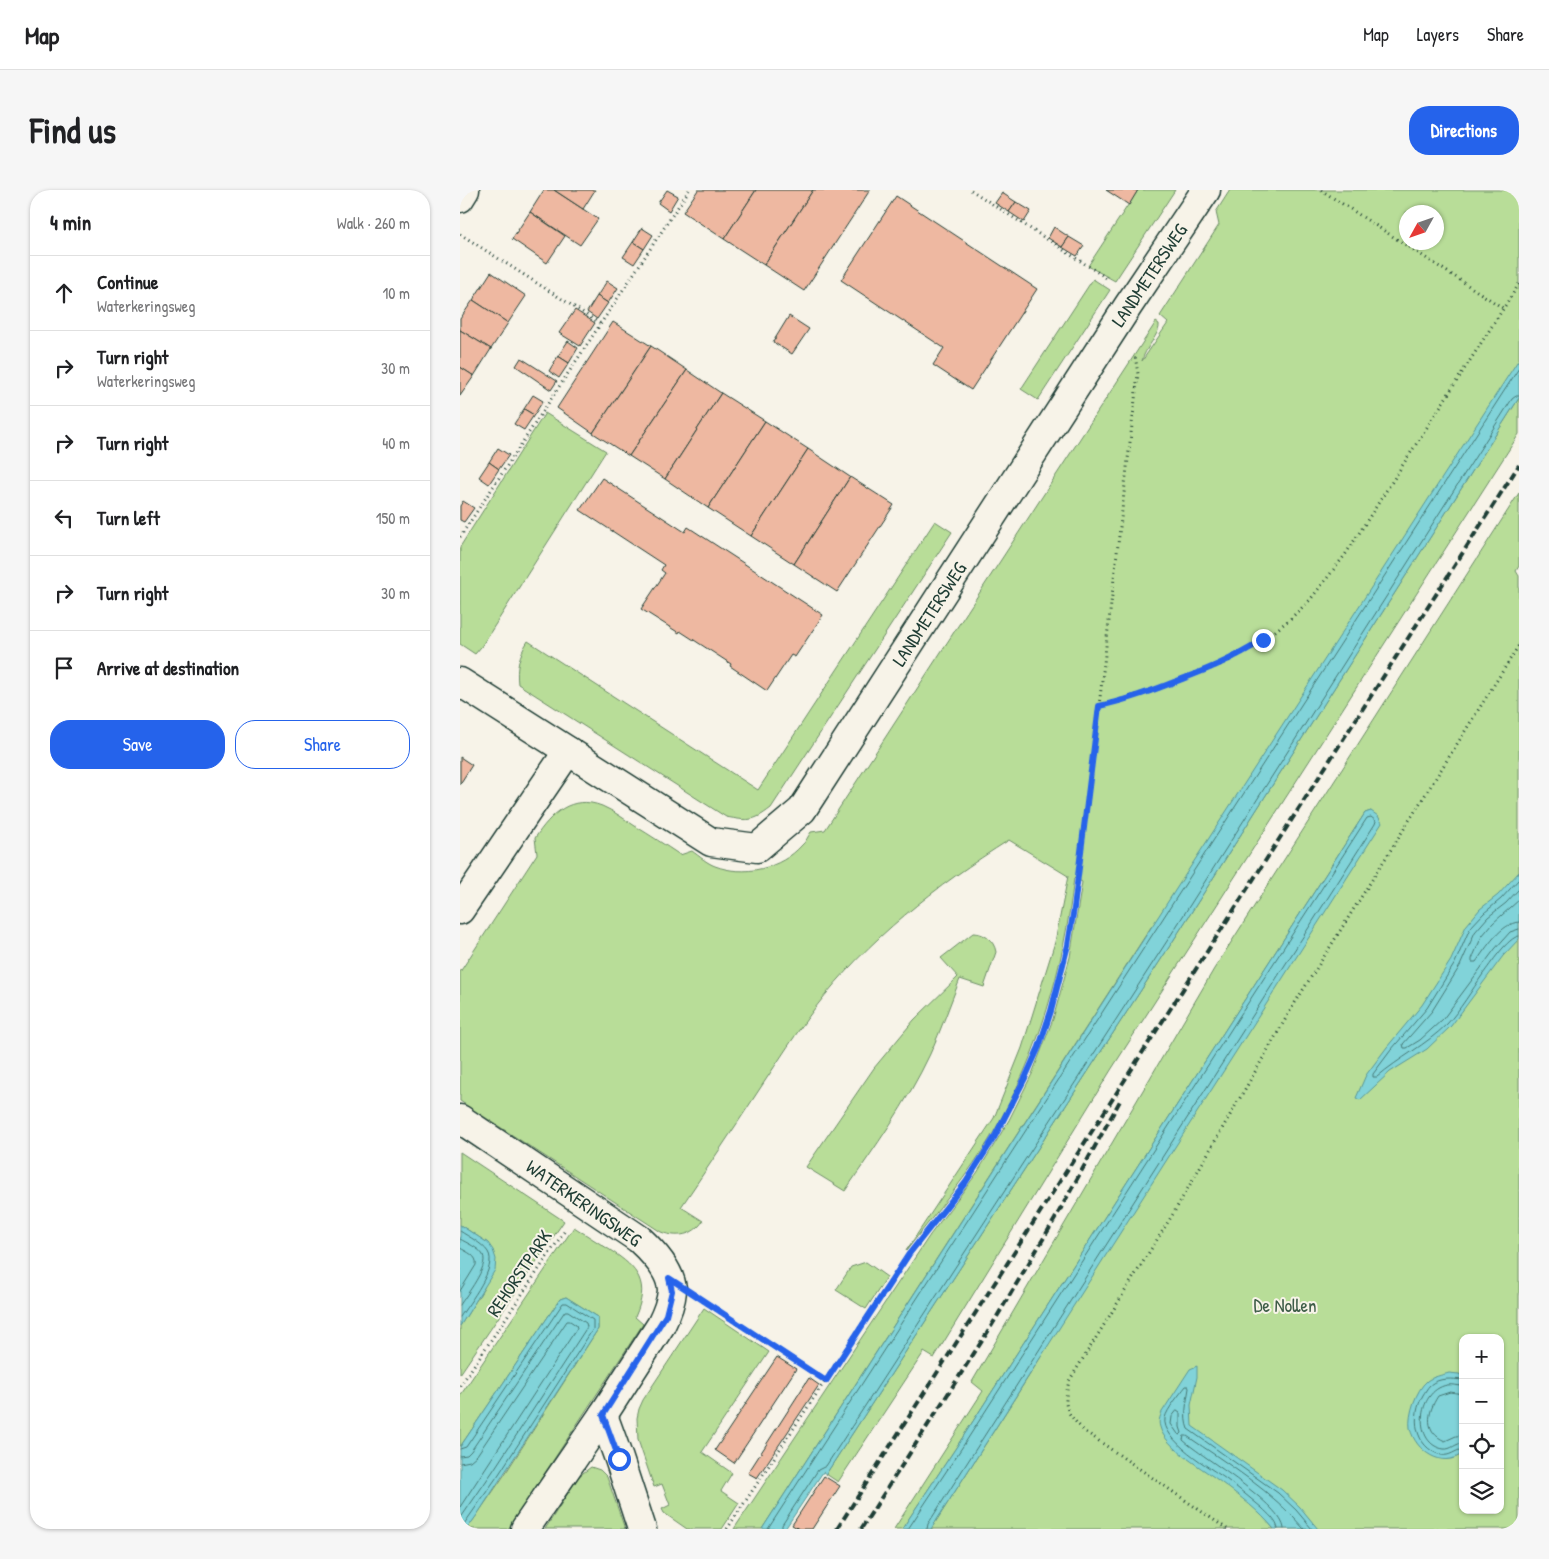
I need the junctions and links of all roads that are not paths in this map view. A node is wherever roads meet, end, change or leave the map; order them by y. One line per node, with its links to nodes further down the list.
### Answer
1 (465, 190): 3 (street)
2 (1206, 190): 5 (street, LANDMETERSWEG)
3 (460, 198)
4 (460, 682): 5 (street, LANDMETERSWEG)
5 (568, 751): 6 (street)
6 (460, 910)
7 (460, 1119): 8 (street, WATERKERINGSWEG)
8 (603, 1415): 9 (street); 10 (street)
9 (525, 1529)
10 (642, 1529)

